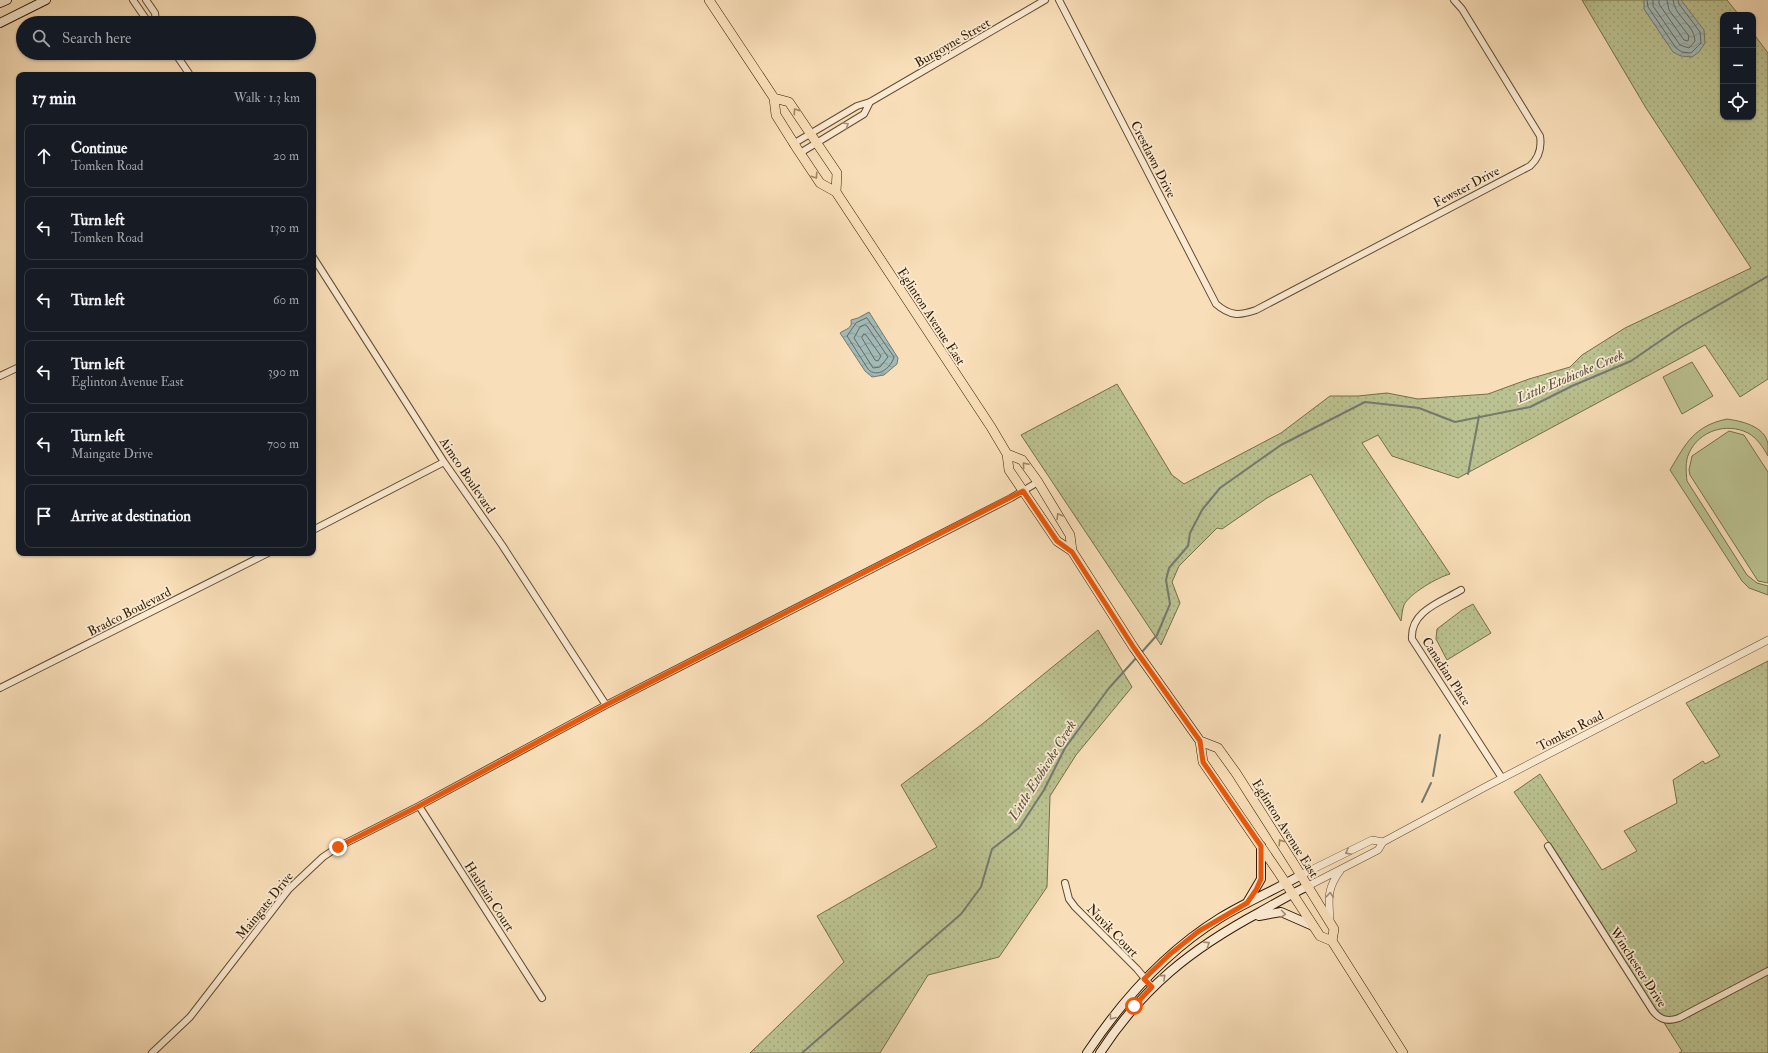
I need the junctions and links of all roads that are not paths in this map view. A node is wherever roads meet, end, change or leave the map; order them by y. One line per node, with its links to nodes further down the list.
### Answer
1 (6, 0): 9 (main road)
2 (46, 0): 12 (main road)
3 (133, 0): 10 (street)
4 (146, 0): 11 (street)
5 (709, 0): 15 (main road, Eglinton Avenue East)
6 (1045, 0): 16 (street, Burgoyne Street)
7 (1059, 0): 23 (street, Crestlawn Drive)
8 (1454, 0): 23 (street, Fewster Drive)
9 (0, 3)
10 (144, 16)
11 (155, 16)
12 (0, 23)
13 (180, 60): 14 (street)
14 (188, 72)
15 (774, 98): 17 (main road, one-way to 15); 19 (main road, Eglinton Avenue East)
16 (870, 102): 17 (street, Burgoyne Street); 18 (street, Burgoyne Street, one-way to 16)
17 (811, 133): 18 (main road); 19 (street, Burgoyne Street)
18 (817, 142): 20 (street, Burgoyne Street); 21 (main road)
19 (794, 144): 20 (main road, Eglinton Avenue East)
20 (800, 153): 21 (main road, Eglinton Avenue East, one-way to 21)
21 (836, 192): 26 (main road, Eglinton Avenue East)
22 (316, 262): 27 (street, Aimco Boulevard)
23 (1240, 315)
24 (16, 369): 25 (street)
25 (0, 376)
26 (1007, 454): 28 (main road, Eglinton Avenue East, one-way to 26); 29 (main road, Eglinton Avenue East)
27 (444, 462): 30 (street); 36 (street, Aimco Boulevard)
28 (1038, 482): 29 (street, Maingate Drive); 31 (main road, Eglinton Avenue East, one-way to 28)
29 (1023, 491): 31 (main road, Eglinton Avenue East); 36 (street, Maingate Drive)
30 (316, 528)
31 (1072, 552): 37 (main road, Eglinton Avenue East)
32 (262, 556): 35 (street, Bradco Boulevard)
33 (1461, 590): 38 (street, Canadian Place)
34 (1768, 640): 38 (street, Tomken Road)
35 (0, 688)
36 (606, 705): 39 (street, Maingate Drive)
37 (1200, 741): 41 (main road, Eglinton Avenue East); 44 (main road, Eglinton Avenue East, one-way to 37)
38 (1502, 778): 40 (street, Tomken Road)
39 (419, 806): 57 (street, Haultain Court); 58 (street, Maingate Drive)
40 (1383, 842): 43 (street, Tomken Road); 44 (street, Tomken Road, one-way to 44)
41 (1261, 846): 46 (main road, Eglinton Avenue East); 49 (main road)
42 (1548, 846): 54 (street, Winchester Drive)
43 (1342, 870): 47 (street, Tomken Road); 51 (street, one-way to 43)
44 (1302, 876): 46 (main road, Tomken Road); 47 (main road, Eglinton Avenue East)
45 (1065, 883): 55 (street, Nuvik Court)
46 (1286, 884): 48 (main road, Eglinton Avenue East); 49 (main road, Tomken Road)
47 (1308, 886): 48 (main road, Tomken Road); 51 (main road, Eglinton Avenue East)
48 (1292, 893): 50 (main road, Tomken Road); 52 (main road, Eglinton Avenue East)
49 (1247, 903): 55 (main road, Tomken Road)
50 (1250, 917): 52 (main road, one-way to 52); 56 (main road, Tomken Road, one-way to 50)
51 (1330, 924): 53 (main road, Eglinton Avenue East)
52 (1313, 926): 53 (main road, Eglinton Avenue East)
53 (1332, 941): 61 (main road, Eglinton Avenue East)
54 (1768, 971)
55 (1144, 979): 56 (street, Nuvik Court); 59 (main road, Tomken Road, one-way to 59)
56 (1152, 987): 60 (main road, Tomken Road)
57 (542, 998)
58 (152, 1053)
59 (1087, 1053)
60 (1100, 1053)
61 (1403, 1053)

